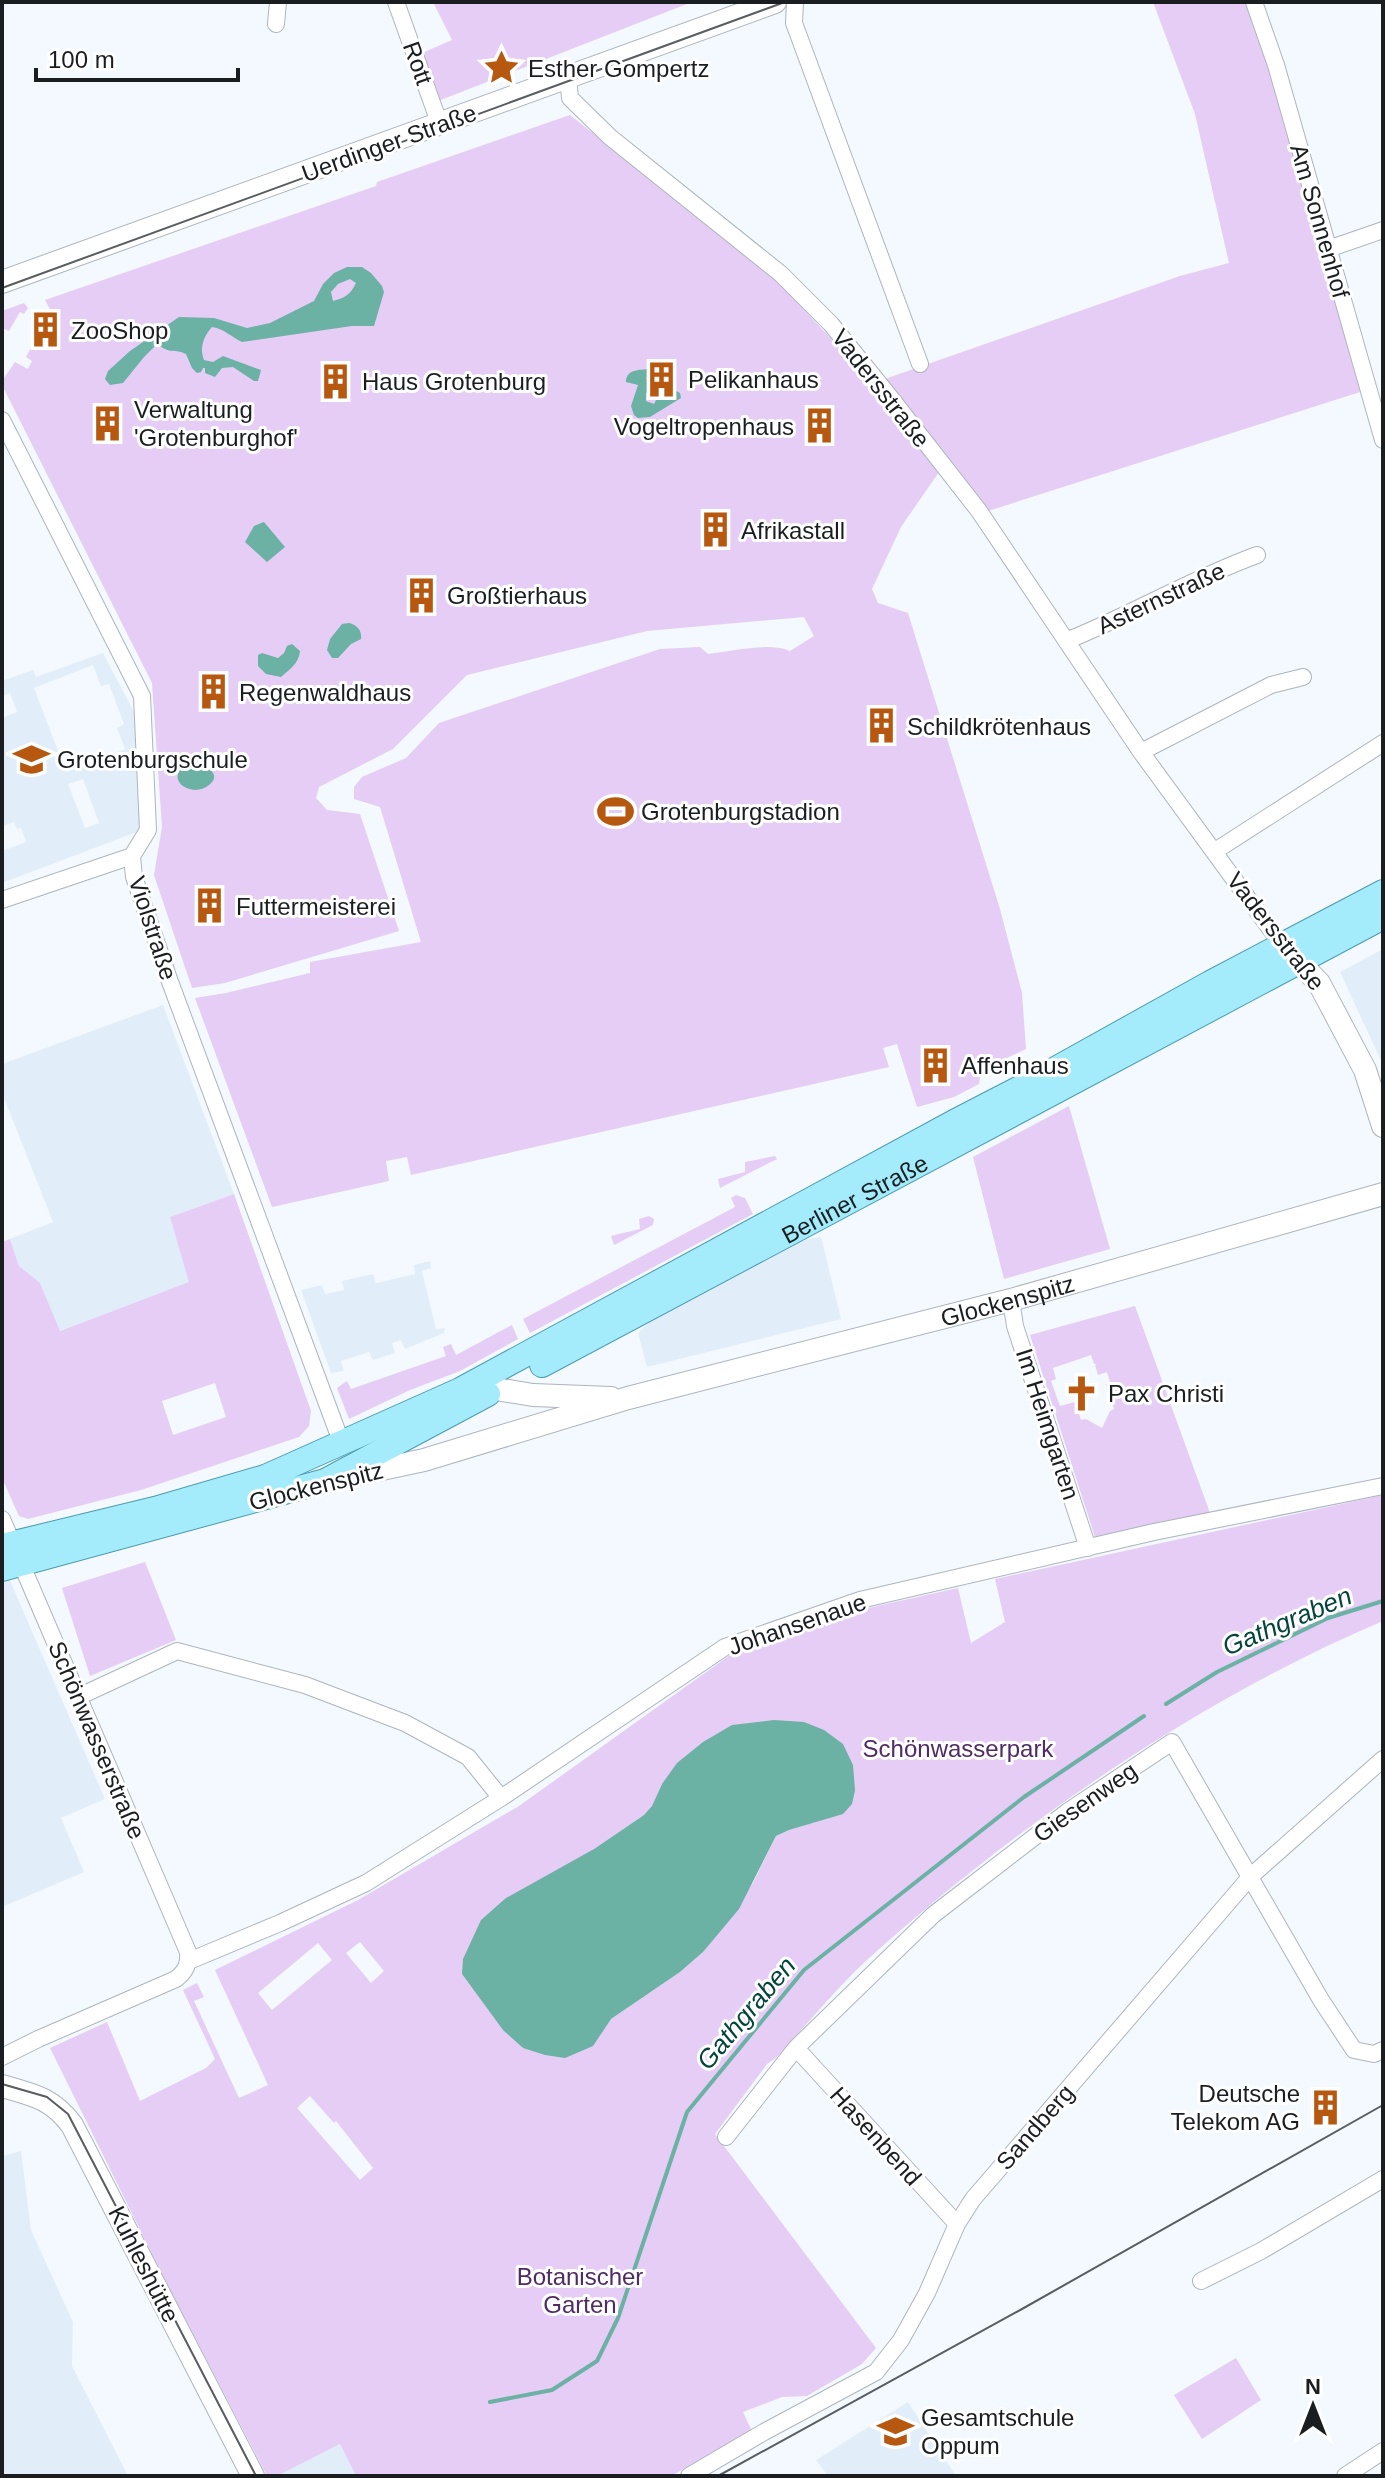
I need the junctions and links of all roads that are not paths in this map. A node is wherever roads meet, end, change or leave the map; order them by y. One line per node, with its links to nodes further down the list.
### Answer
1 (278, 2): 6 (street)
2 (396, 2): 8 (street, Rott)
3 (775, 2): 7 (main road, Uerdinger Straße)
4 (795, 2): 12 (street, Vadersstraße)
5 (1254, 2): 10 (street, Am Sonnenhof)
6 (276, 24)
7 (568, 77): 8 (main road, Uerdinger Straße); 16 (street, Vadersstraße)
8 (440, 125): 11 (main road, Uerdinger Straße)
9 (1383, 230): 10 (street)
10 (1328, 249): 14 (street, Am Sonnenhof)
11 (2, 282)
12 (920, 364)
13 (2, 420): 21 (street, Violstraße)
14 (1383, 440)
15 (1257, 555): 16 (street, Asternstraße)
16 (1066, 641): 19 (street, Vadersstraße)
17 (1303, 677): 19 (street)
18 (1383, 743): 20 (street)
19 (1141, 752): 20 (street, Vadersstraße)
20 (1215, 851): 25 (street, Vadersstraße)
21 (132, 856): 23 (street); 32 (street, Violstraße)
22 (1383, 892): 25 (main road, Berliner Straße)
23 (2, 900)
24 (1383, 917): 25 (main road, Berliner Straße)
25 (1290, 954): 26 (main road, Vadersstraße); 29 (main road, Berliner Straße); 30 (main road, Berliner Straße)
26 (1383, 1126)
27 (1383, 1194): 28 (main road, Glockenspitz)
28 (1011, 1300): 31 (main road, Glockenspitz); 36 (street, Im Heimgarten)
29 (496, 1389): 30 (main road, Glockenspitz); 31 (main road, Glockenspitz); 33 (main road, Berliner Straße)
30 (460, 1390): 32 (main road, Berliner Straße)
31 (628, 1398): 33 (main road, Glockenspitz)
32 (342, 1444): 37 (main road, Glockenspitz)
33 (325, 1481): 37 (main road, Glockenspitz)
34 (1383, 1486): 36 (street, Johansenaue)
35 (2, 1519): 37 (street, Schönwasserstraße)
36 (1088, 1548): 40 (street, Johansenaue)
37 (9, 1555): 38 (street, Schönwasserstraße)
38 (78, 1697): 40 (street); 42 (street, Schönwasserstraße)
39 (1383, 1759): 41 (street, Sandberg)
40 (501, 1798): 42 (street, Johansenaue)
41 (1251, 1876): 43 (street, Giesenweg); 44 (street, Giesenweg); 49 (street, Sandberg)
42 (189, 1961): 45 (street, Johansenaue)
43 (796, 2048): 47 (street, Giesenweg); 49 (street, Hasenbend)
44 (1383, 2050)
45 (2, 2057)
46 (2, 2086): 52 (main road, Kuhleshütte)
47 (726, 2137)
48 (1383, 2179): 50 (street)
49 (957, 2224): 53 (street, Sandberg)
50 (1201, 2281)
51 (1383, 2451): 54 (street)
52 (253, 2476)
53 (689, 2476)
54 (1345, 2476)

